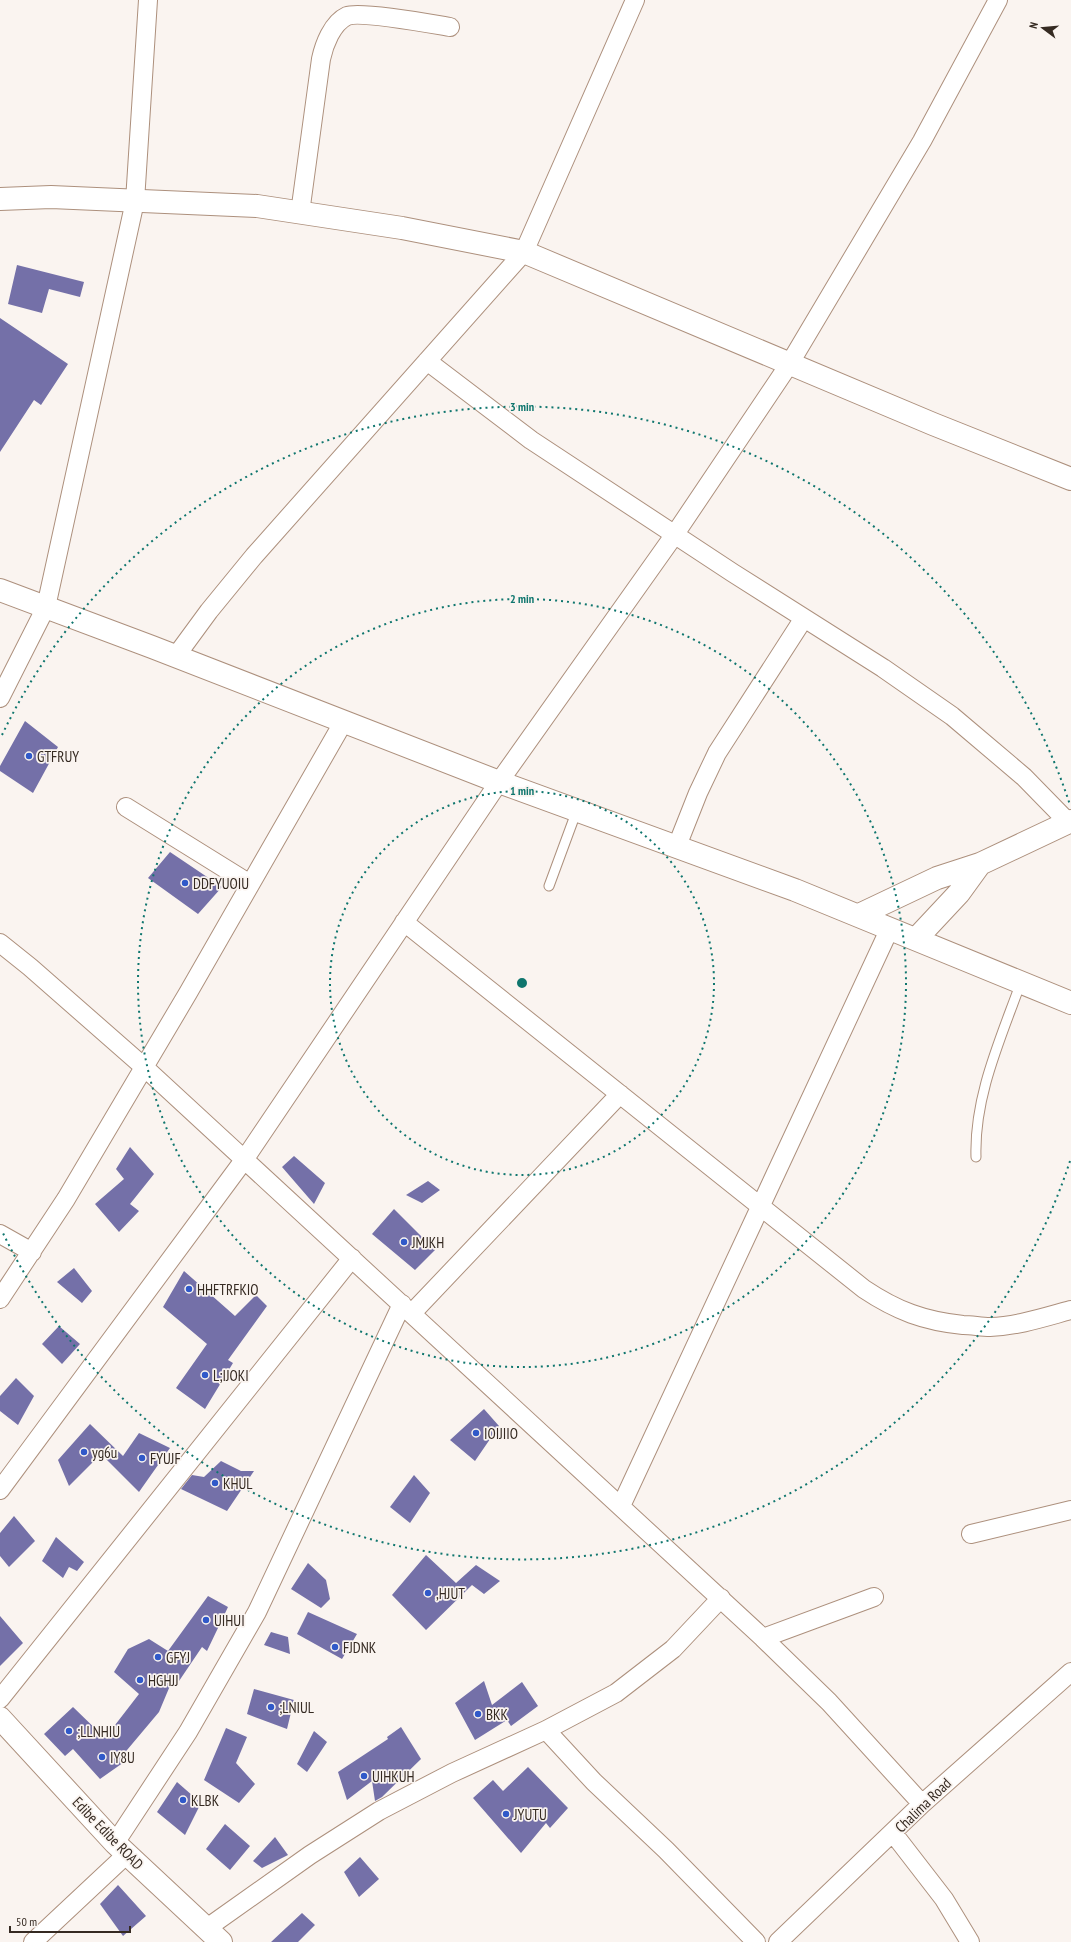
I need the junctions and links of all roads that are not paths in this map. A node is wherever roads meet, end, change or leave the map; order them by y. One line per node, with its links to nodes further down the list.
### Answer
1 (148, 0): 6 (street)
2 (635, 0): 8 (street)
3 (998, 0): 10 (street)
4 (450, 27): 7 (street)
5 (0, 200): 6 (street)
6 (135, 201): 7 (street); 14 (street)
7 (300, 212): 8 (street)
8 (524, 252): 9 (street); 10 (street)
9 (427, 361): 12 (street); 16 (street)
10 (790, 363): 11 (street); 12 (street)
11 (1071, 479)
12 (675, 534): 15 (street); 19 (street)
13 (0, 590): 14 (street)
14 (46, 607): 16 (street); 17 (street)
15 (804, 618): 22 (street); 23 (street)
16 (176, 656): 18 (street)
17 (0, 698)
18 (344, 721): 19 (street); 25 (street)
19 (499, 782): 21 (street); 28 (street)
20 (126, 807): 25 (street)
21 (577, 810): 23 (street); 26 (lane)
22 (1069, 822): 24 (street)
23 (677, 846): 27 (street)
24 (980, 864): 27 (street); 30 (street)
25 (250, 884): 34 (street)
26 (549, 886)
27 (859, 915): 29 (street)
28 (404, 922): 35 (street); 37 (street)
29 (890, 928): 30 (street); 38 (street)
30 (916, 939): 32 (street)
31 (0, 943): 34 (street)
32 (1021, 982): 33 (street); 36 (lane)
33 (1071, 1003)
34 (144, 1067): 37 (street); 40 (street)
35 (620, 1094): 38 (street); 43 (street)
36 (976, 1157)
37 (244, 1160): 41 (street); 45 (street)
38 (761, 1206): 44 (street); 46 (street)
39 (0, 1234): 40 (street)
40 (32, 1252): 42 (street)
41 (352, 1258): 43 (street); 53 (street)
42 (0, 1299)
43 (407, 1309): 46 (street); 58 (street)
44 (1071, 1310)
45 (0, 1490)
46 (621, 1506): 50 (street)
47 (1071, 1510): 48 (street)
48 (971, 1534)
49 (874, 1597): 51 (street)
50 (721, 1598): 51 (street); 55 (street)
51 (763, 1638): 56 (street)
52 (1071, 1672): 56 (street, Chalima Road)
53 (0, 1699)
54 (0, 1718): 58 (street, Edibe Edibe ROAD)
55 (546, 1730): 59 (street); 61 (street)
56 (922, 1804): 57 (street, Chalima Road)
57 (893, 1833): 62 (street, Chalima Road); 63 (street)
58 (121, 1849): 59 (street, Edibe Edibe ROAD); 60 (street)
59 (214, 1935)
60 (33, 1942)
61 (756, 1942)
62 (778, 1942)
63 (970, 1942)

